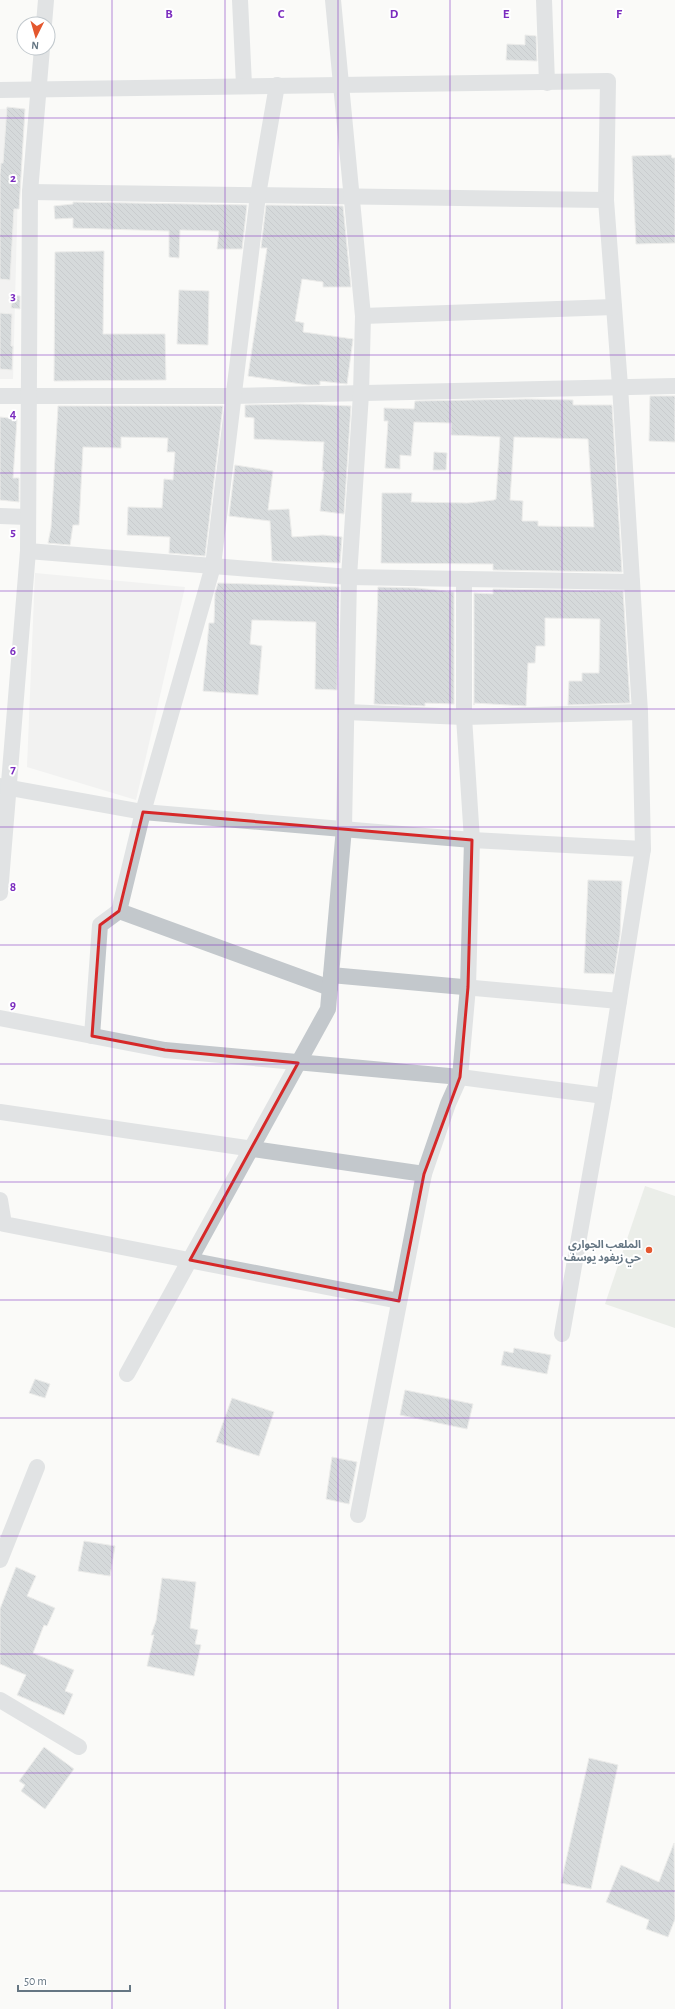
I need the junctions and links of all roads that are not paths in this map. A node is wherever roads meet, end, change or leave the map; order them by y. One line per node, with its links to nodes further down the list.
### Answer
1 (46, 0): 5 (street)
2 (240, 0): 9 (street)
3 (333, 0): 8 (street)
4 (544, 0): 7 (street)
5 (45, 16)
6 (41, 56): 11 (street)
7 (547, 83): 8 (street); 16 (street)
8 (342, 84): 10 (street); 15 (street)
9 (244, 85): 10 (street); 11 (street)
10 (277, 85): 14 (street)
11 (38, 89): 12 (street); 13 (street)
12 (0, 90)
13 (30, 192): 14 (street); 23 (street)
14 (258, 195): 15 (street); 24 (street)
15 (350, 196): 16 (street); 18 (street)
16 (606, 200): 17 (street)
17 (614, 307): 18 (street); 19 (street)
18 (362, 316): 21 (street)
19 (620, 386): 20 (street); 21 (street); 31 (street)
20 (675, 386)
21 (361, 394): 24 (street); 29 (street)
22 (0, 396): 23 (street)
23 (30, 396): 24 (street); 26 (street)
24 (232, 396): 28 (street)
25 (0, 516): 26 (street)
26 (27, 517): 27 (street)
27 (28, 551): 28 (street); 35 (street)
28 (213, 566): 29 (street); 36 (street)
29 (349, 577): 30 (street); 32 (street)
30 (464, 579): 31 (street); 34 (street)
31 (632, 582): 33 (street)
32 (346, 712): 34 (street); 37 (street)
33 (640, 712): 34 (street); 39 (street)
34 (464, 717): 38 (street)
35 (4, 787): 36 (street); 40 (street)
36 (143, 812): 37 (street); 41 (street)
37 (344, 828): 38 (street); 42 (street)
38 (472, 840): 39 (street); 43 (street)
39 (643, 849): 44 (street)
40 (0, 893)
41 (119, 911): 42 (street); 46 (street)
42 (331, 982): 43 (street); 47 (street)
43 (468, 987): 44 (street); 48 (street)
44 (619, 1001): 49 (street)
45 (0, 1018): 46 (street)
46 (92, 1036): 47 (street)
47 (298, 1063): 48 (street); 51 (street)
48 (460, 1077): 49 (street); 52 (street)
49 (604, 1096): 56 (street)
50 (0, 1112): 51 (street)
51 (251, 1149): 52 (street); 54 (street)
52 (424, 1174): 55 (street)
53 (0, 1200): 54 (street)
54 (190, 1260): 55 (street); 57 (street)
55 (400, 1301): 59 (street)
56 (562, 1334)
57 (127, 1374)
58 (37, 1467): 60 (street)
59 (358, 1515)
60 (0, 1560)
61 (0, 1700): 62 (street)
62 (79, 1747)

